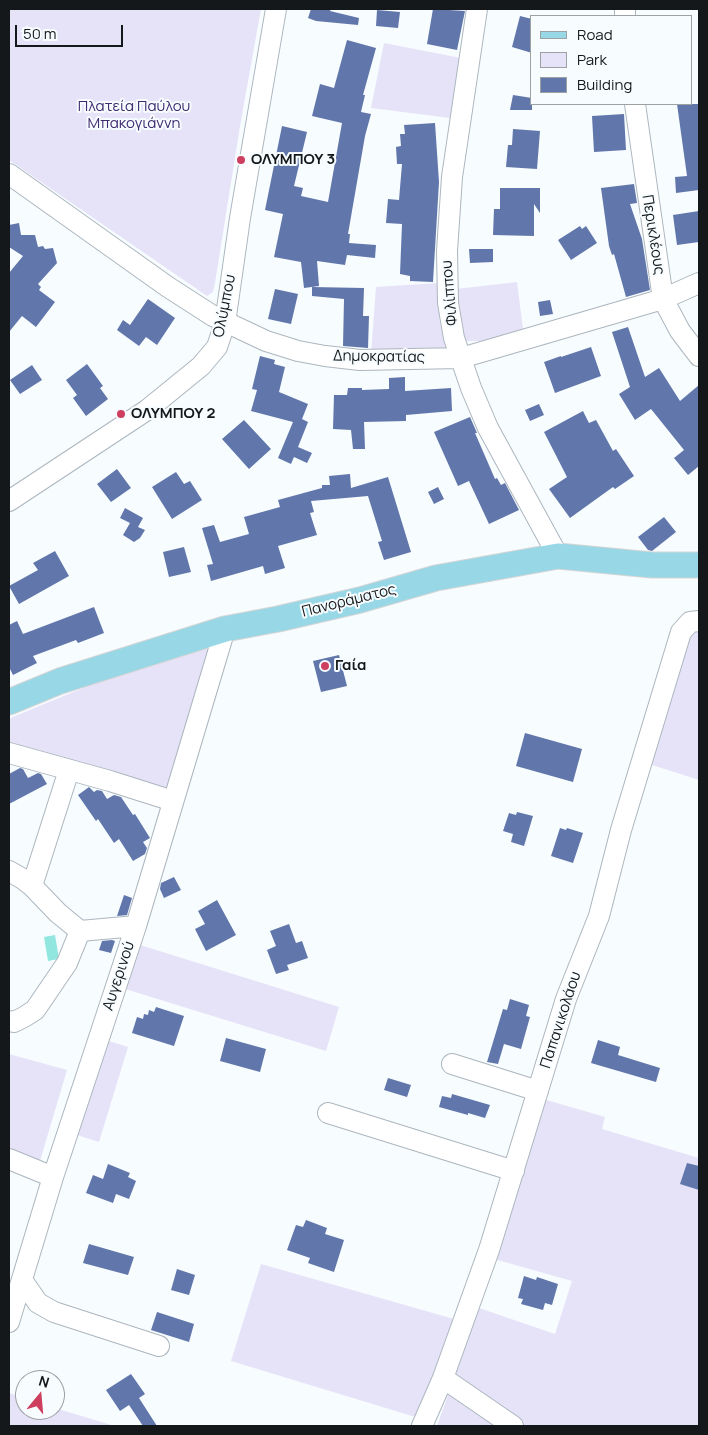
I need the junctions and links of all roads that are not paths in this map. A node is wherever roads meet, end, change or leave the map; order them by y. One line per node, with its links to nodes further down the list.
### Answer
1 (276, 9): 7 (street, Ολύμπου)
2 (476, 9): 9 (street, Φιλίππου)
3 (635, 105): 6 (street, Περικλέους)
4 (9, 174): 7 (street, Δημοκρατίας)
5 (699, 282): 6 (street, Δημοκρατίας)
6 (663, 299): 8 (street, Περικλέους); 9 (street, Δημοκρατίας)
7 (226, 323): 9 (street, Δημοκρατίας); 10 (street, Ολύμπου)
8 (699, 356)
9 (460, 358): 11 (street, Φιλίππου)
10 (9, 501)
11 (558, 556): 12 (main road, Πανοράματος); 14 (main road, Πανοράματος)
12 (699, 565)
13 (699, 621): 25 (street, Παπανικολάου)
14 (225, 629): 15 (main road, Πανοράματος); 18 (street, Αυγερινού)
15 (10, 698)
16 (9, 753): 17 (street)
17 (68, 770): 18 (street); 20 (street)
18 (173, 801): 21 (street, Αυγερινού)
19 (9, 871): 20 (street)
20 (32, 886): 22 (street)
21 (136, 926): 22 (street); 29 (street, Αυγερινού)
22 (80, 931): 23 (street)
23 (9, 1021)
24 (452, 1064): 25 (street)
25 (538, 1091): 28 (street, Παπανικολάου)
26 (328, 1113): 28 (street)
27 (9, 1159): 29 (street)
28 (514, 1170): 33 (street, Παπανικολάου)
29 (53, 1177): 30 (street, Αυγερινού)
30 (22, 1280): 31 (street, Αυγερινού); 32 (street)
31 (9, 1322)
32 (159, 1346)
33 (443, 1378): 34 (street, Παπανικολάου); 35 (street)
34 (422, 1426)
35 (513, 1426)

